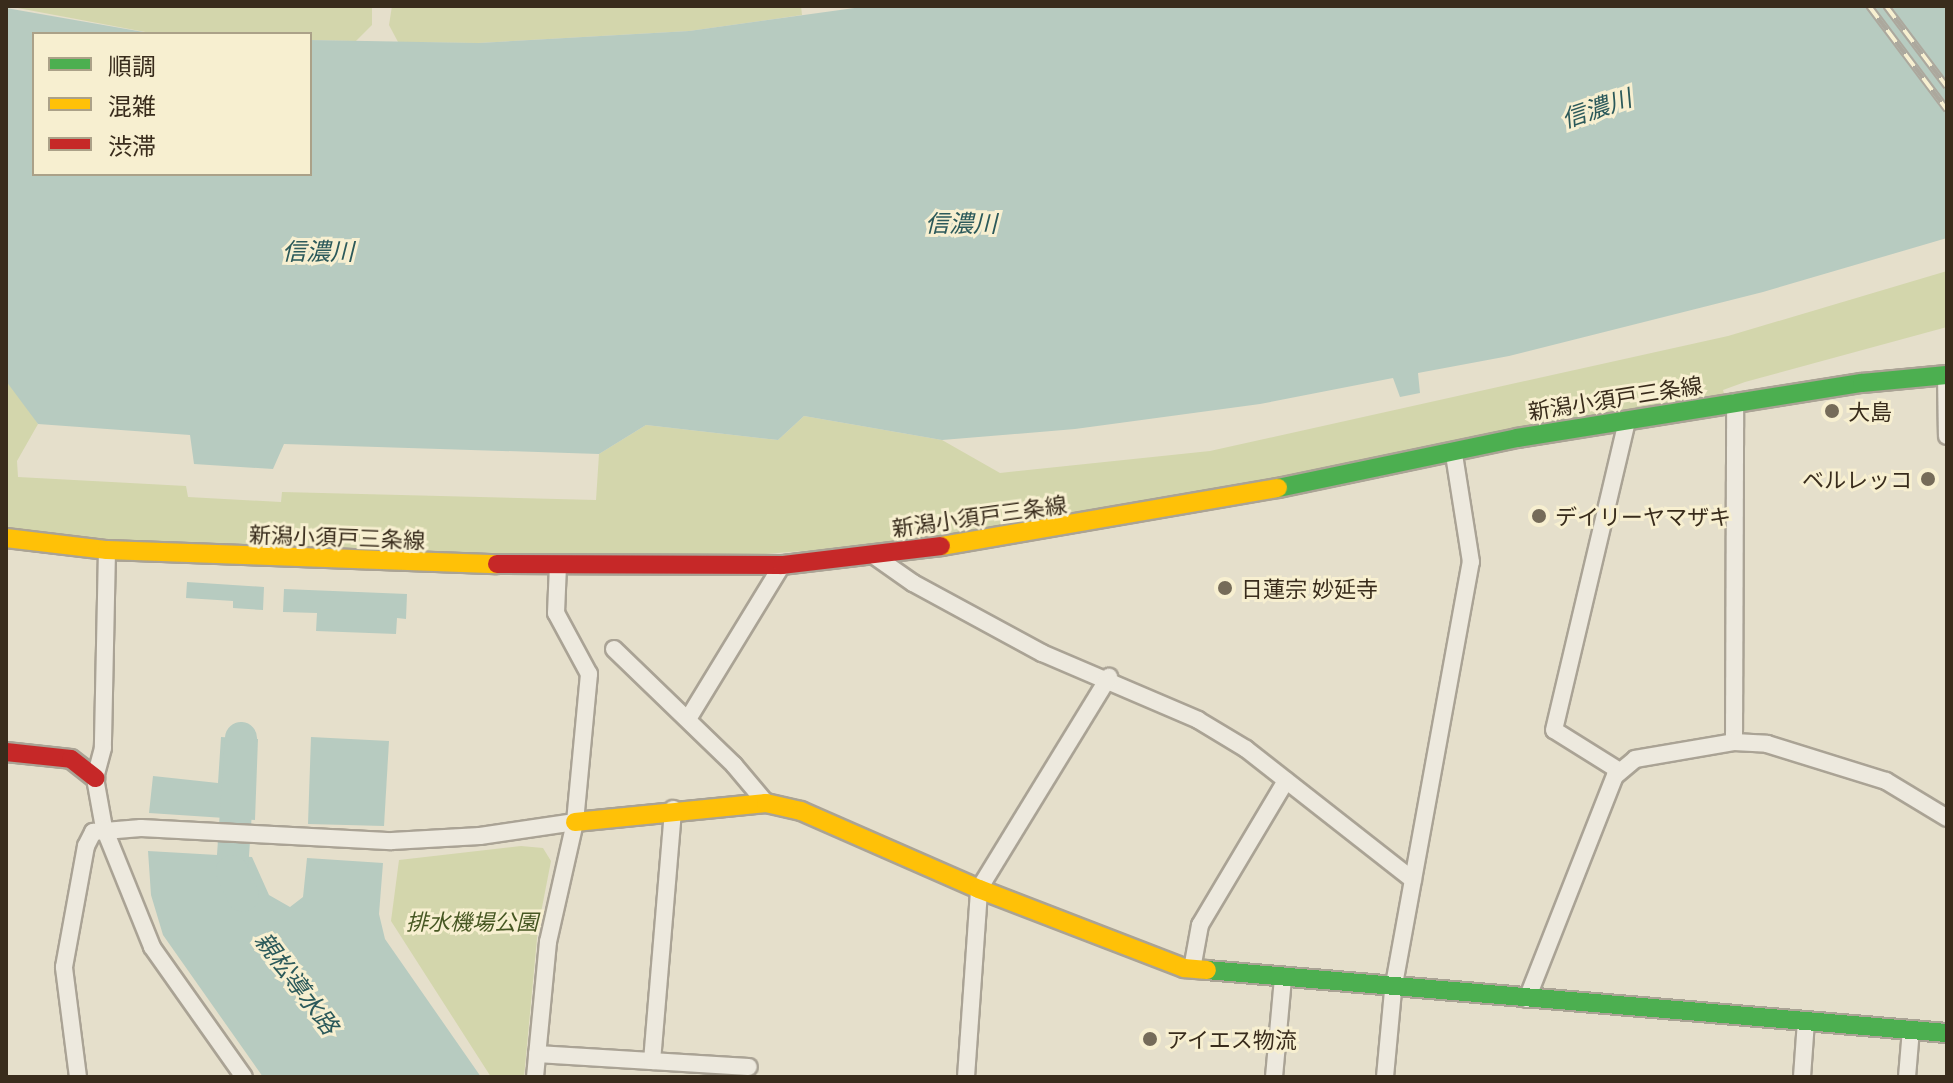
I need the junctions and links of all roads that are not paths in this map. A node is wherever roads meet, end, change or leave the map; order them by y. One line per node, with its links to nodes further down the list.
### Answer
1 (1946, 375): 2 (main road, 新潟小須戸三条線); 4 (street)
2 (1735, 402): 3 (main road, 新潟小須戸三条線); 14 (street)
3 (1627, 420): 5 (main road, 新潟小須戸三条線); 16 (street)
4 (1947, 436)
5 (1454, 455): 8 (main road, 新潟小須戸三条線); 24 (street)
6 (6, 538): 7 (main road, 新潟小須戸三条線)
7 (107, 550): 10 (main road, 新潟小須戸三条線); 17 (street)
8 (873, 555): 9 (main road, 新潟小須戸三条線); 12 (street)
9 (782, 565): 10 (main road, 新潟小須戸三条線); 13 (street)
10 (558, 566): 22 (street)
11 (614, 649): 13 (street)
12 (1109, 677): 18 (street); 25 (street)
13 (688, 719): 19 (street)
14 (1734, 742): 16 (street); 21 (street)
15 (6, 752): 17 (main road)
16 (1618, 770): 29 (street)
17 (95, 778): 23 (street)
18 (1286, 781): 24 (street); 26 (street)
19 (766, 803): 20 (main road); 25 (main road)
20 (673, 809): 22 (main road); 34 (street)
21 (1947, 818)
22 (575, 822): 23 (street); 33 (street)
23 (104, 828): 36 (street); 37 (street)
24 (1413, 880): 28 (street)
25 (979, 889): 26 (main road); 39 (street)
26 (1192, 969): 27 (main road)
27 (1283, 978): 28 (main road); 40 (street)
28 (1393, 990): 29 (main road); 41 (street)
29 (1527, 999): 30 (main road)
30 (1806, 1021): 31 (main road); 42 (street)
31 (1911, 1029): 32 (main road); 43 (street)
32 (1947, 1033)
33 (537, 1054): 34 (street); 38 (street)
34 (652, 1061): 35 (street)
35 (749, 1067)
36 (78, 1077)
37 (244, 1077)
38 (535, 1077)
39 (966, 1077)
40 (1274, 1077)
41 (1385, 1077)
42 (1802, 1077)
43 (1907, 1077)

